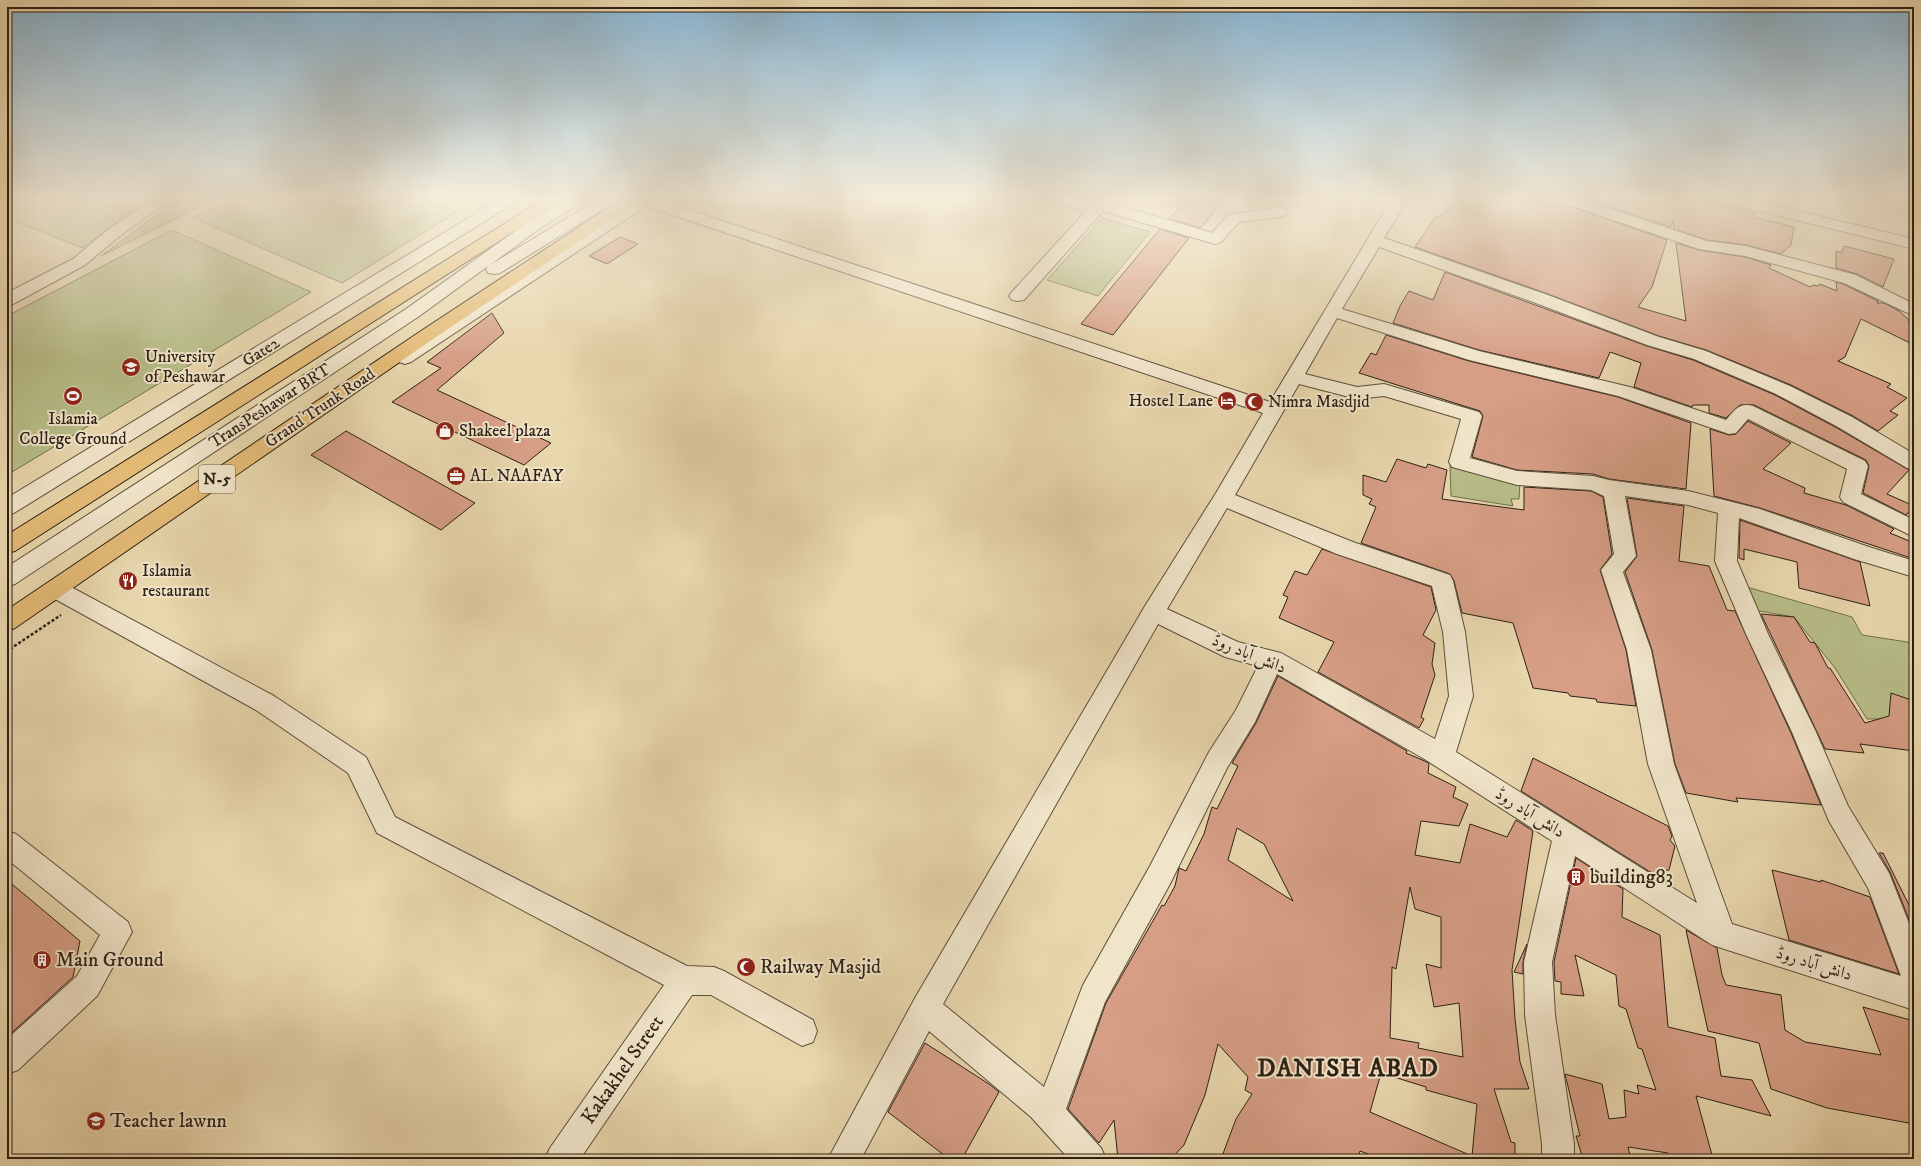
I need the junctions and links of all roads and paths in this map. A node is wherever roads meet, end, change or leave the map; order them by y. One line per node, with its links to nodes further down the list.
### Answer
1 (92, 251): 14 (street)
2 (425, 251): 23 (street, Gate2)
3 (472, 251): 26 (highway)
4 (497, 251): 17 (street, TransPeshawar BRT)
5 (525, 251): 17 (street, TransPeshawar BRT)
6 (562, 251): 31 (highway, Grand Trunk Road / N-5)
7 (567, 251): 29 (street)
8 (803, 251): 19 (street)
9 (1058, 251): 13 (street)
10 (1367, 251): 15 (street)
11 (1406, 251): 20 (street)
12 (1751, 251): 16 (street)
13 (1018, 296)
14 (7, 300)
15 (1332, 311): 18 (street); 25 (street)
16 (1914, 311)
17 (412, 313): 28 (street, TransPeshawar BRT)
18 (1293, 377): 19 (street); 21 (street)
19 (1275, 410): 22 (street)
20 (1914, 463)
21 (1593, 482): 24 (street); 38 (street)
22 (1223, 498): 30 (street); 35 (street)
23 (7, 508)
24 (1729, 508): 27 (street); 39 (street)
25 (1914, 529)
26 (7, 545)
27 (1914, 569)
28 (7, 578)
29 (71, 598): 32 (street); 32 (path); 40 (street)
30 (1153, 612): 34 (street, دانش آباد روڈ); 42 (street)
31 (7, 622)
32 (8, 643): 33 (path)
33 (7, 651)
34 (1273, 660): 35 (street, دانش آباد روڈ); 45 (street)
35 (1442, 757): 36 (street, دانش آباد روڈ)
36 (1566, 836): 38 (street, دانش آباد روڈ); 49 (street)
37 (7, 843): 44 (street)
38 (1722, 935): 41 (street, دانش آباد روڈ)
39 (1914, 973)
40 (685, 980): 43 (street); 46 (street, Kakakhel Street)
41 (1914, 995)
42 (925, 1008): 45 (street); 47 (street)
43 (802, 1031)
44 (7, 1059)
45 (1049, 1114): 48 (street)
46 (562, 1159)
47 (844, 1159)
48 (1090, 1159)
49 (1558, 1159)

